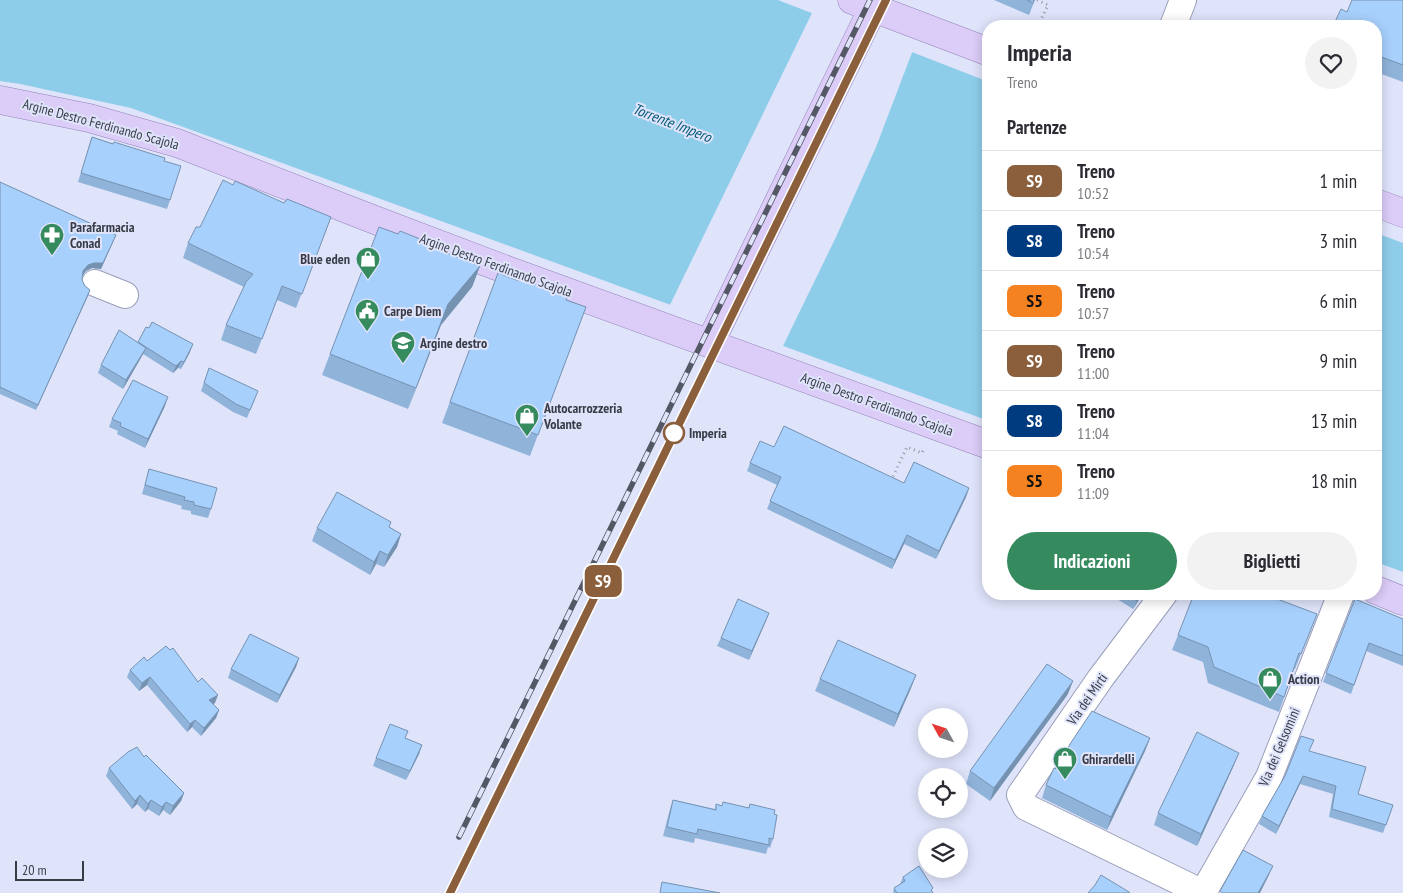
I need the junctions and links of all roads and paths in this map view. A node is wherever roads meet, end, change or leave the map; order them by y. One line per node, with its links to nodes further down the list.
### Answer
1 (1037, 0): 4 (path)
2 (1184, 0): 5 (street)
3 (862, 4): 6 (main road); 12 (main road)
4 (1041, 20)
5 (1176, 20)
6 (982, 49)
7 (0, 100): 12 (main road, Argine Destro Ferdinando Scajola)
8 (1382, 205): 9 (main road)
9 (1403, 213)
10 (95, 283): 11 (street)
11 (125, 295)
12 (710, 343): 13 (main road, Argine Destro Ferdinando Scajola)
13 (982, 442)
14 (924, 448): 15 (path)
15 (888, 486)
16 (1382, 592): 19 (main road)
17 (1159, 600): 20 (street, Via dei Mirti)
18 (1339, 600): 20 (street, Via dei Gelsomini)
19 (1403, 600)
20 (1203, 893)

